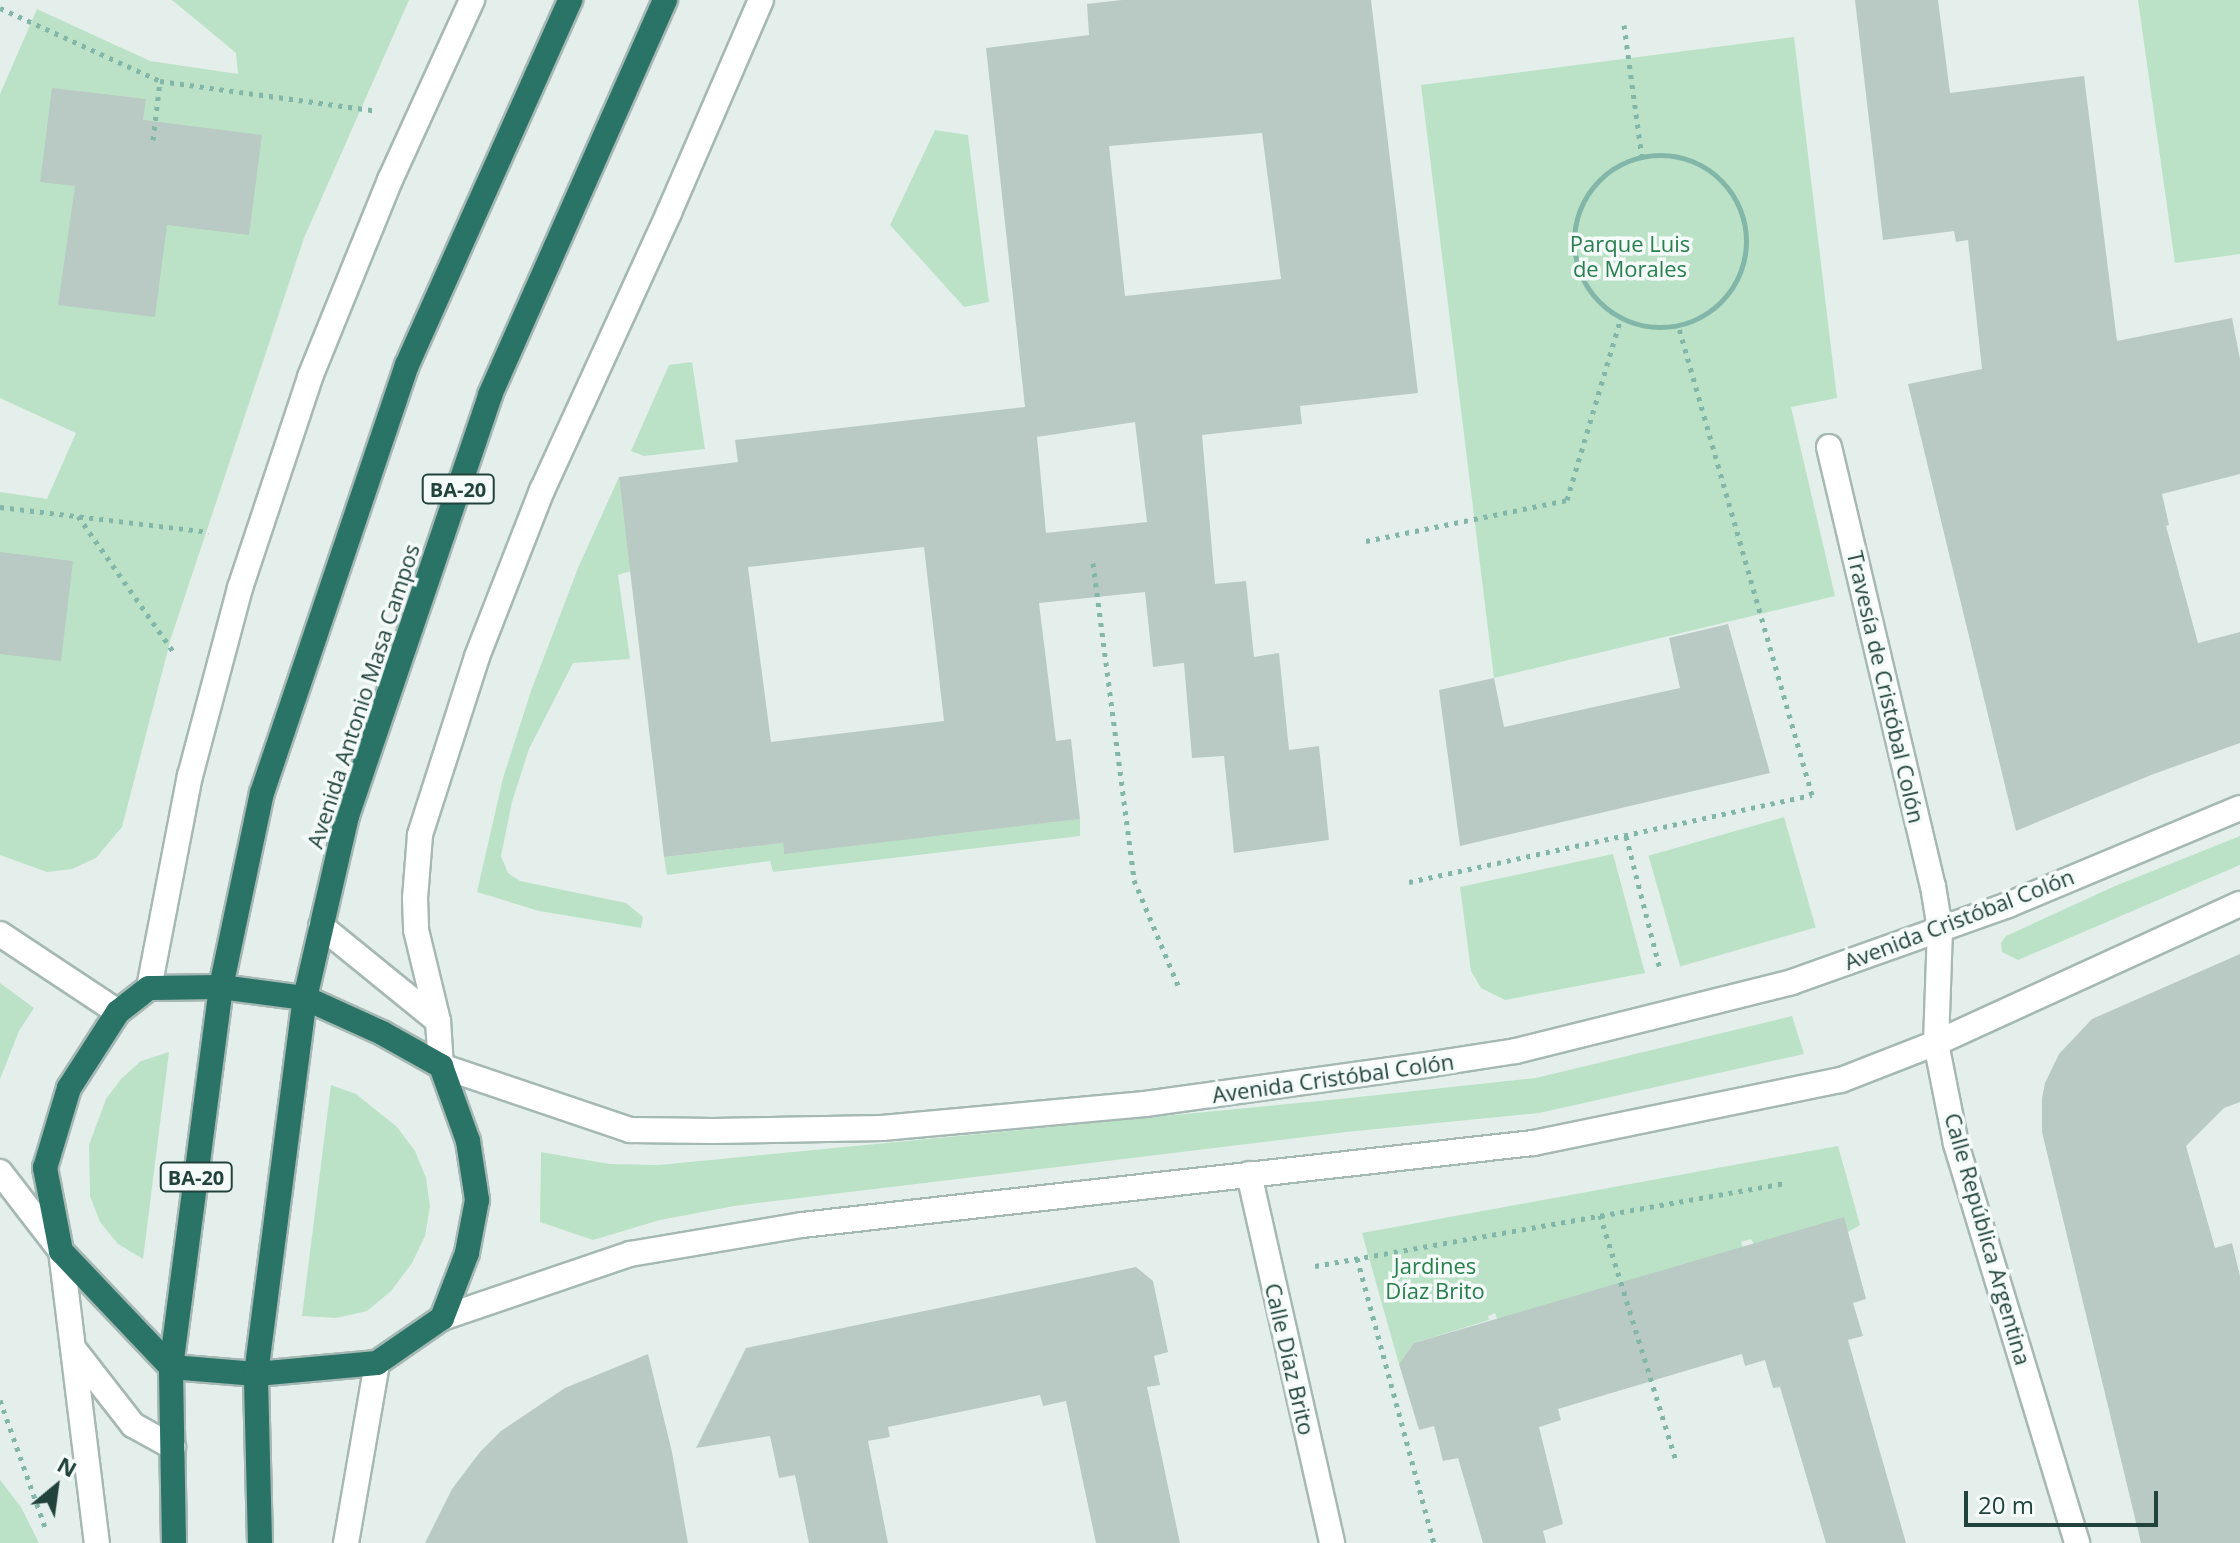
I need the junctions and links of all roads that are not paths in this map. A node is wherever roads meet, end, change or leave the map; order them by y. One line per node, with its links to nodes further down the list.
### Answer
1 (472, 0): 12 (street)
2 (570, 0): 11 (highway, BA-20)
3 (665, 0): 8 (highway, Avenida Antonio Masa Campos / BA-20)
4 (761, 0): 15 (street)
5 (1829, 447): 9 (street, Travesía de Cristóbal Colón)
6 (2240, 808): 9 (street, Avenida Cristóbal Colón)
7 (2240, 904): 16 (street)
8 (321, 926): 13 (highway, Avenida Antonio Masa Campos / BA-20); 15 (street)
9 (1940, 929): 16 (street, Calle República Argentina); 17 (street, Avenida Cristóbal Colón)
10 (0, 934): 14 (street)
11 (221, 987): 12 (highway); 13 (highway); 24 (highway, BA-20)
12 (149, 988): 14 (highway)
13 (305, 998): 17 (highway); 25 (highway, Avenida Antonio Masa Campos / BA-20)
14 (118, 1012): 20 (highway)
15 (438, 1021): 17 (street)
16 (1936, 1043): 19 (street); 32 (street, Calle República Argentina)
17 (441, 1066): 21 (highway)
18 (0, 1172): 20 (street)
19 (1249, 1174): 21 (street); 31 (street, Calle Díaz Brito)
20 (61, 1251): 22 (street); 24 (highway)
21 (442, 1318): 23 (highway)
22 (75, 1350): 26 (street); 27 (street)
23 (377, 1363): 25 (highway); 30 (street)
24 (171, 1367): 25 (highway); 26 (highway, BA-20)
25 (256, 1374): 29 (highway, Avenida Antonio Masa Campos / BA-20)
26 (173, 1447): 28 (highway, BA-20)
27 (97, 1543)
28 (174, 1543)
29 (260, 1543)
30 (346, 1543)
31 (1332, 1543)
32 (2077, 1543)

